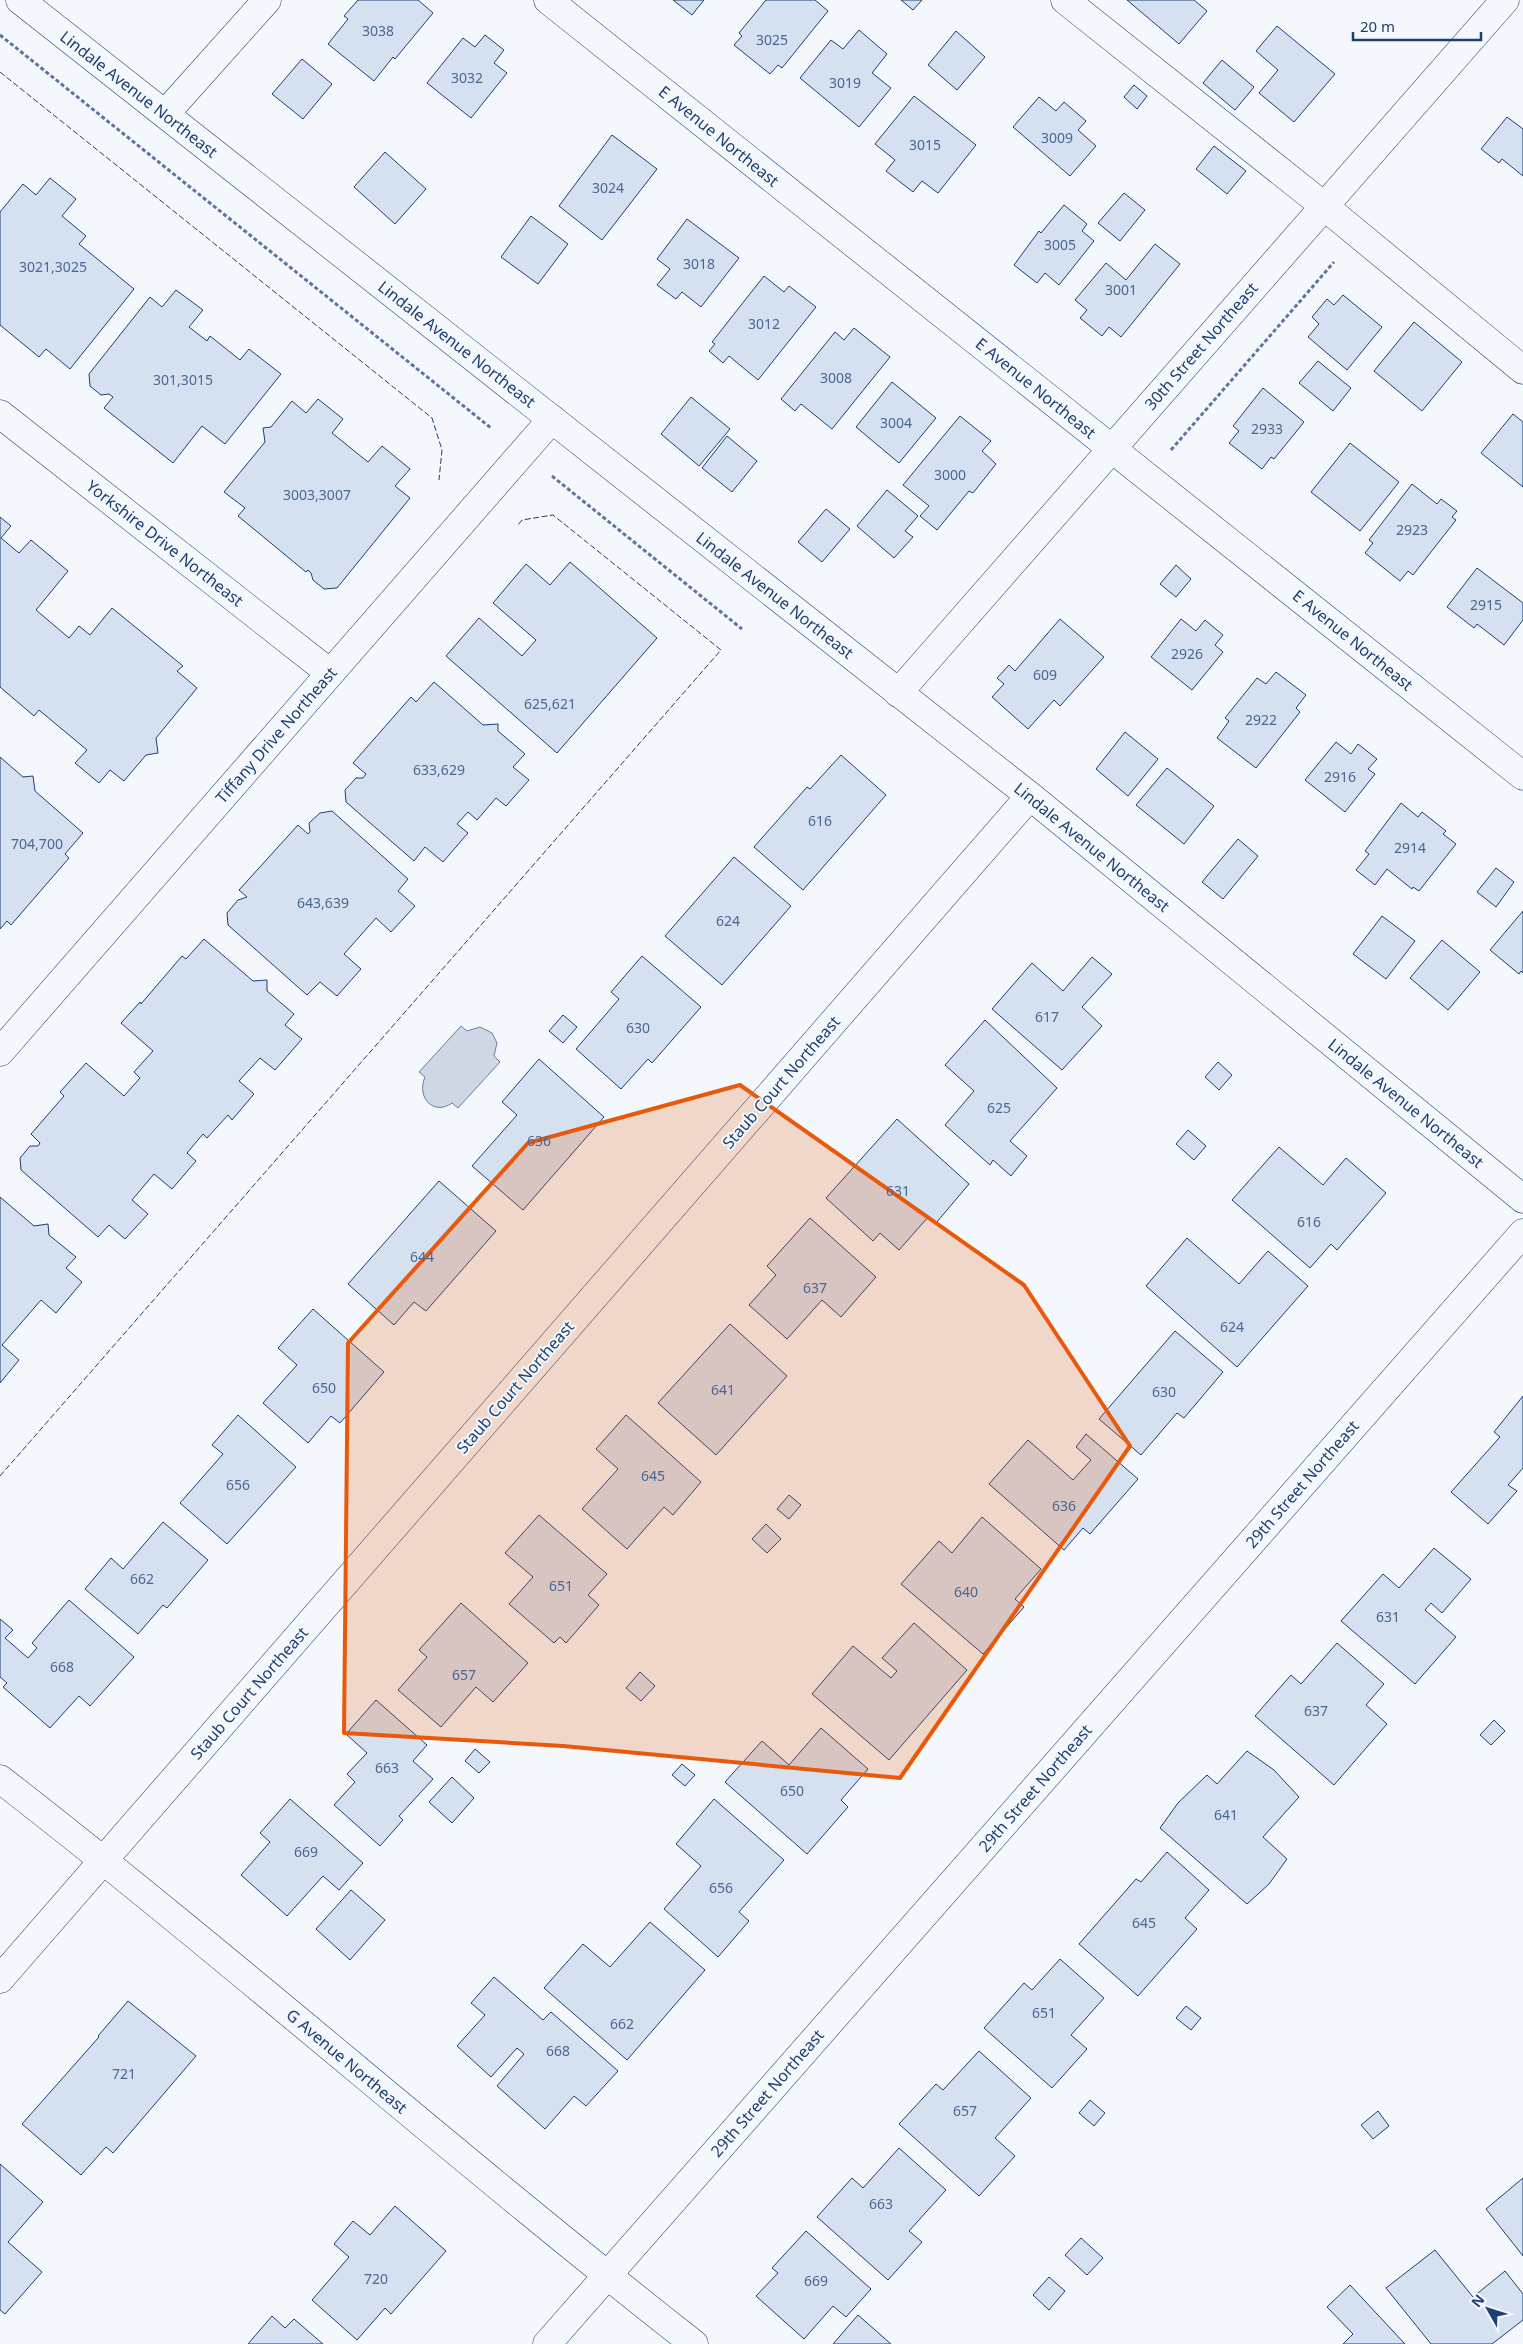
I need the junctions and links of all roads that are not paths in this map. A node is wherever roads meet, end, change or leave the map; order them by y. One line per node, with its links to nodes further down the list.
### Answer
1 (20, 0): 6 (street, Lindale Avenue Northeast)
2 (267, 0): 6 (street)
3 (548, 0): 11 (street, E Avenue Northeast)
4 (1065, 0): 7 (street)
5 (1505, 0): 7 (street, 30th Street Northeast)
6 (165, 114): 10 (street, Lindale Avenue Northeast)
7 (1324, 206): 8 (street); 11 (street, 30th Street Northeast)
8 (1523, 370)
9 (0, 414): 12 (street, Yorkshire Drive Northeast)
10 (552, 419): 12 (street, Tiffany Drive Northeast); 13 (street, Lindale Avenue Northeast)
11 (1112, 448): 13 (street, 30th Street Northeast); 14 (street, E Avenue Northeast)
12 (330, 672): 16 (street, Tiffany Drive Northeast)
13 (898, 693): 15 (street, Lindale Avenue Northeast)
14 (1523, 776)
15 (1030, 796): 17 (street, Lindale Avenue Northeast); 20 (street, Staub Court Northeast)
16 (0, 1052)
17 (1523, 1199)
18 (1523, 1233): 22 (street, 29th Street Northeast)
19 (0, 1780): 20 (street, G Avenue Northeast)
20 (104, 1860): 21 (street, Staub Court Northeast); 22 (street, G Avenue Northeast)
21 (0, 1979)
22 (606, 2276): 23 (street, 29th Street Northeast); 24 (street, G Avenue Northeast)
23 (547, 2344)
24 (694, 2344)

